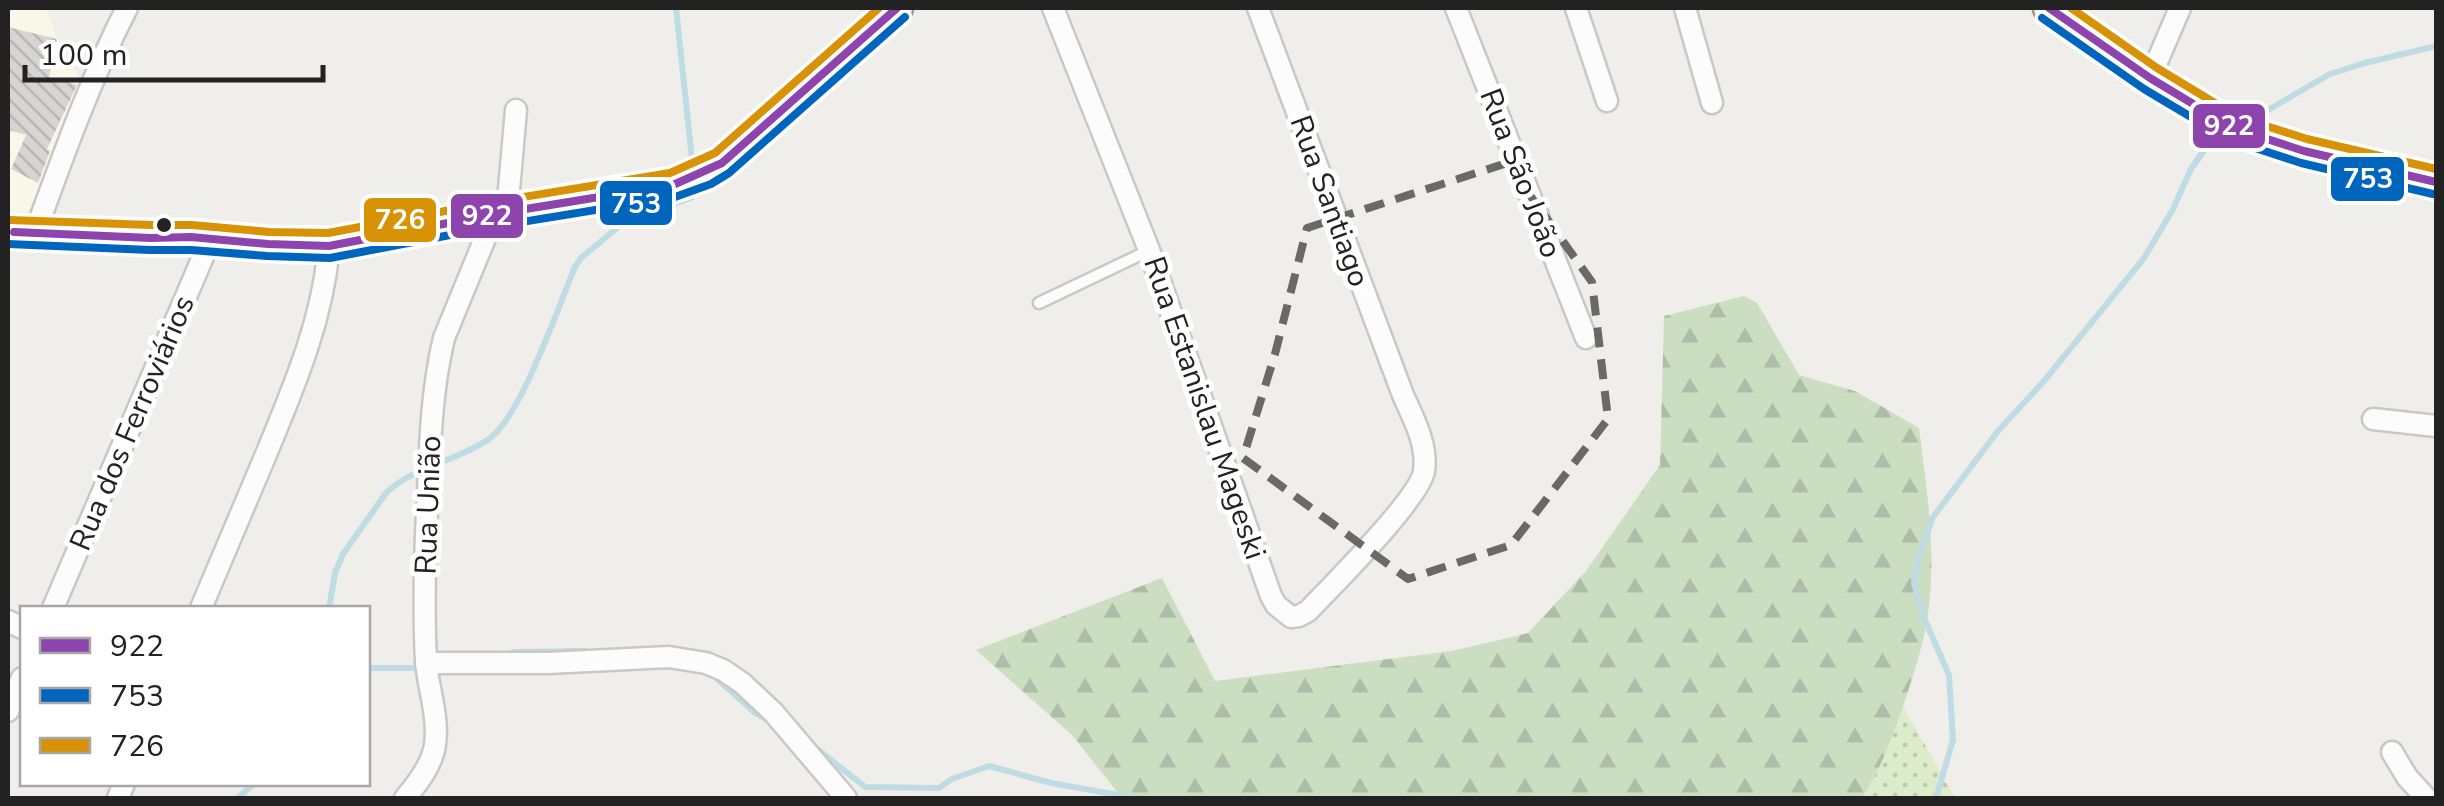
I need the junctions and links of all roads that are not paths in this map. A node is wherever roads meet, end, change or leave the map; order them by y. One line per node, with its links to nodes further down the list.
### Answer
1 (127, 8): 17 (street)
2 (896, 8): 16 (street)
3 (1053, 8): 20 (street, Rua Estanislau Mageski)
4 (1258, 8): 25 (street, Rua Santiago)
5 (1456, 8): 22 (street, Rua São João)
6 (1576, 8): 12 (street)
7 (1685, 8): 13 (street)
8 (2049, 8): 11 (street)
9 (2194, 8): 10 (street)
10 (2178, 14): 11 (street)
11 (2150, 78): 15 (street)
12 (1607, 100)
13 (1712, 103)
14 (516, 110): 16 (street, Rua União)
15 (2436, 182)
16 (501, 213): 19 (street); 28 (street, Rua União)
17 (16, 236): 18 (street)
18 (211, 238): 19 (street); 26 (street, Rua dos Ferroviários)
19 (329, 246): 27 (street)
20 (1149, 250): 21 (lane); 25 (street, Rua Estanislau Mageski)
21 (1040, 303)
22 (1586, 338)
23 (2373, 418): 24 (street)
24 (2436, 426)
25 (1424, 474)
26 (54, 606)
27 (202, 606)
28 (426, 663): 32 (street, Rua União); 33 (street)
29 (20, 683): 30 (street)
30 (8, 710)
31 (2392, 752): 34 (street)
32 (406, 798)
33 (846, 798)
34 (2426, 798)

